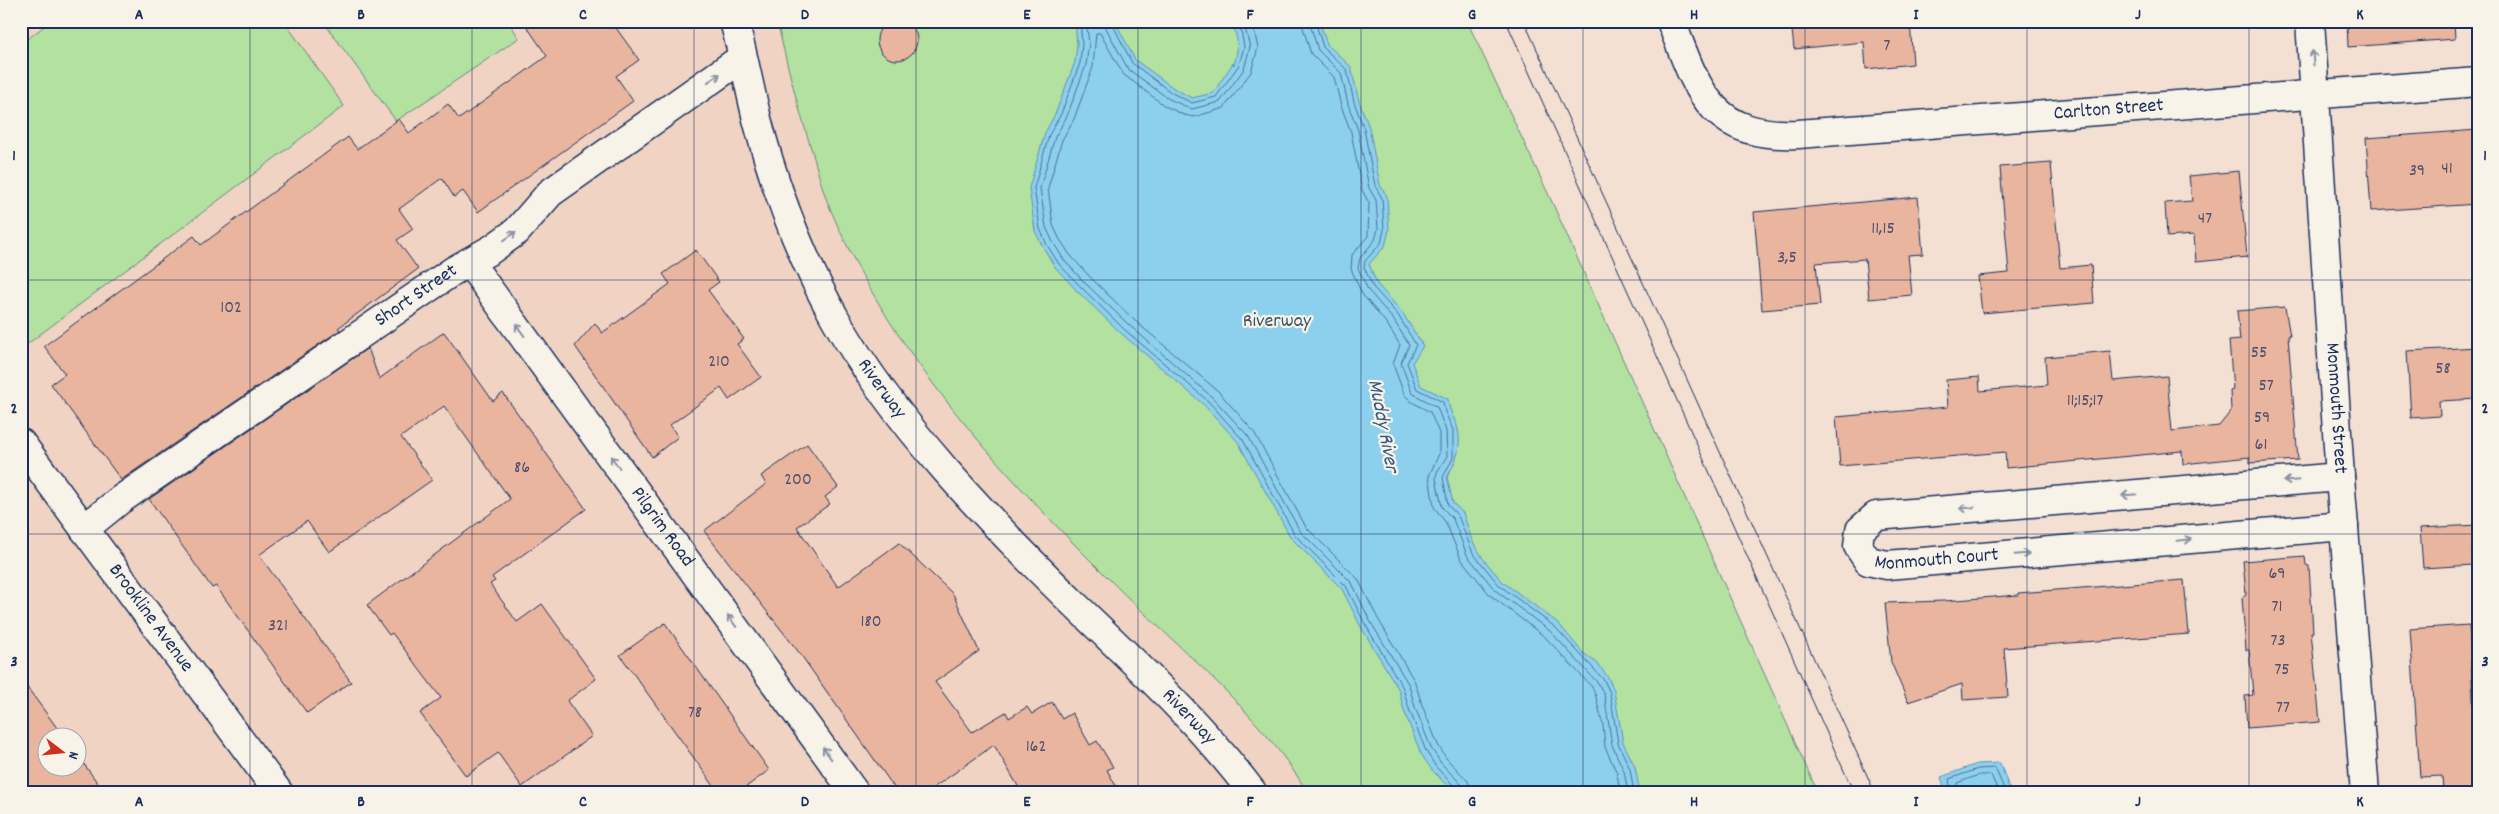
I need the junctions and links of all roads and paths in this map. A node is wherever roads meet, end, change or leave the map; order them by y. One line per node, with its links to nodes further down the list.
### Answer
1 (734, 21): 4 (main road, Riverway)
2 (1671, 21): 6 (main road, Carlton Street)
3 (2310, 21): 6 (main road, Monmouth Street, one-way to 3)
4 (742, 58): 7 (main road, Short Street, one-way to 4); 14 (main road, Riverway)
5 (2478, 82): 6 (main road, Carlton Street)
6 (2315, 95): 9 (main road, Monmouth Street)
7 (469, 262): 11 (main road, Short Street); 13 (main road, Pilgrim Road, one-way to 7)
8 (21, 442): 11 (main road, Brookline Avenue)
9 (2340, 478): 10 (main road, Monmouth Street); 10 (main road, Monmouth Court, one-way to 10)
10 (2344, 526): 15 (main road, Monmouth Street)
11 (84, 529): 12 (main road, Brookline Avenue)
12 (279, 793)
13 (855, 793)
14 (1253, 793)
15 (2365, 793)

